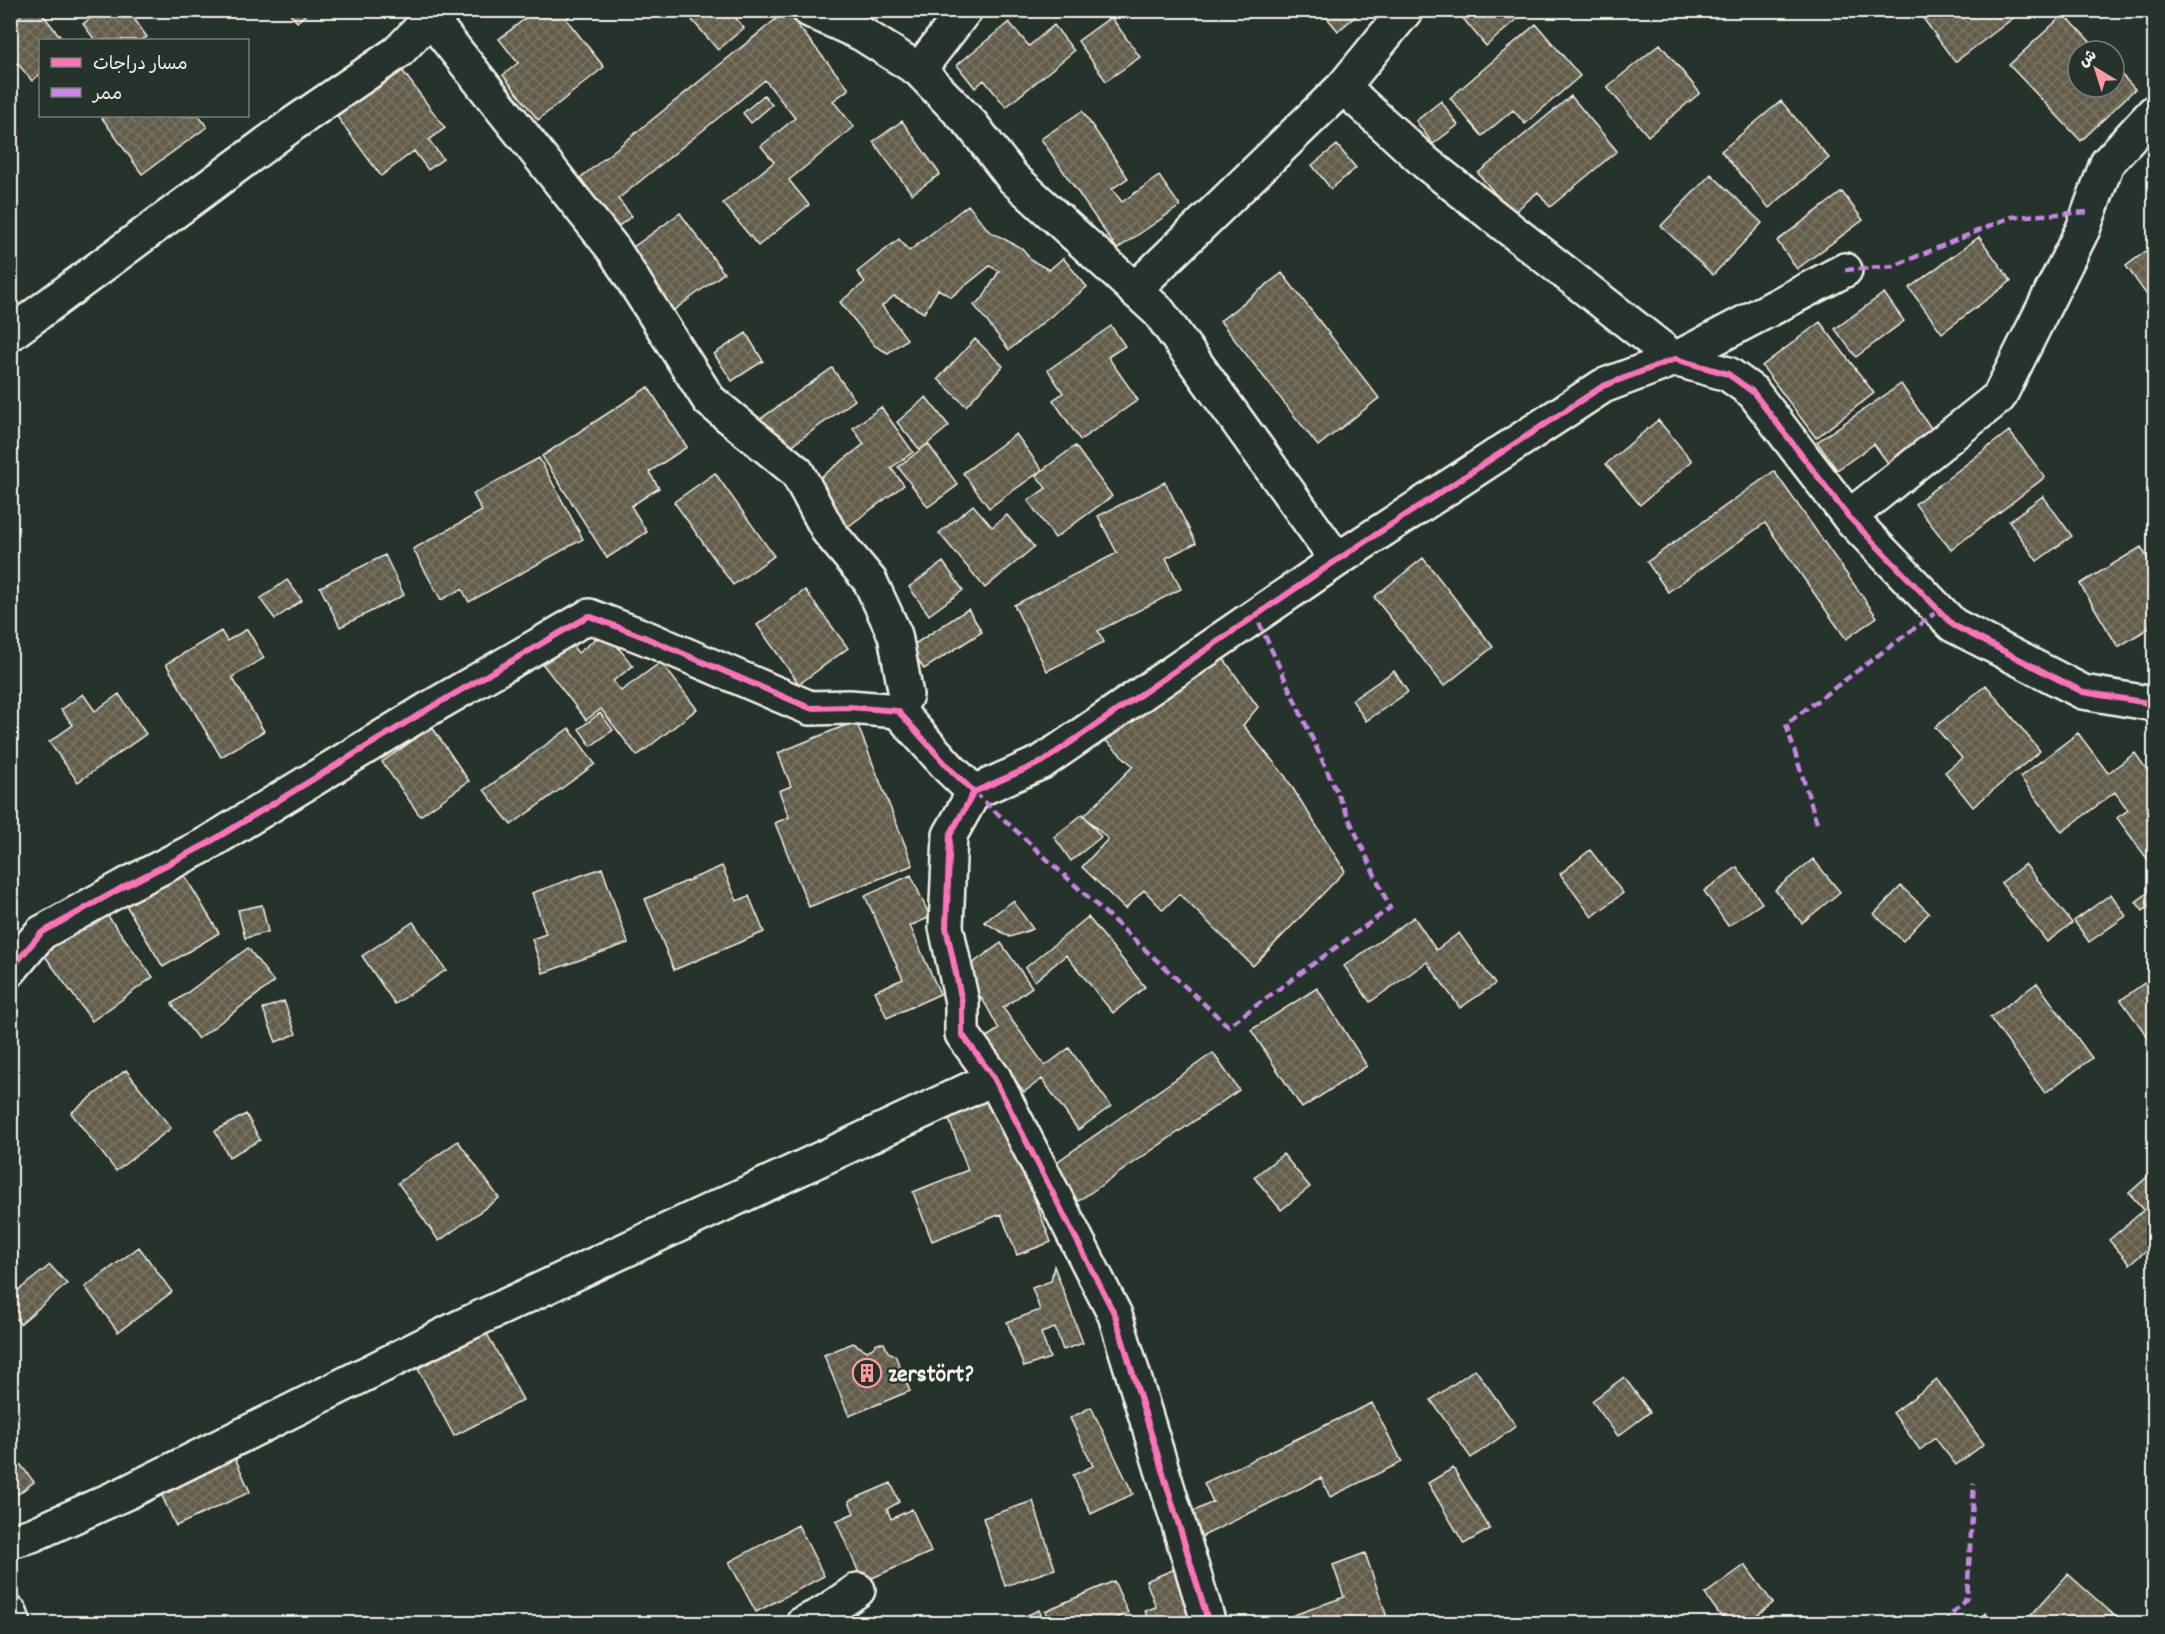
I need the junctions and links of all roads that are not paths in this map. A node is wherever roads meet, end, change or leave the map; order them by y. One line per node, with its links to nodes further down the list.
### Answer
1 (809, 10): 5 (street)
2 (965, 10): 5 (street)
3 (1406, 10): 6 (street)
4 (434, 14): 10 (street); 15 (street)
5 (919, 70): 9 (street)
6 (1343, 87): 9 (street); 11 (street)
7 (2154, 112): 12 (street)
8 (1845, 270): 11 (street)
9 (1134, 290): 13 (street)
10 (10, 334)
11 (1675, 359): 12 (street); 13 (street)
12 (1849, 517): 14 (street)
13 (1337, 560): 16 (street)
14 (2154, 704)
15 (898, 711): 16 (street); 17 (street)
16 (974, 792): 18 (street)
17 (10, 970)
18 (994, 1078): 19 (street); 24 (street)
19 (10, 1541)
20 (858, 1590): 23 (street)
21 (10, 1613): 22 (street)
22 (14, 1623)
23 (802, 1623)
24 (1209, 1623)

